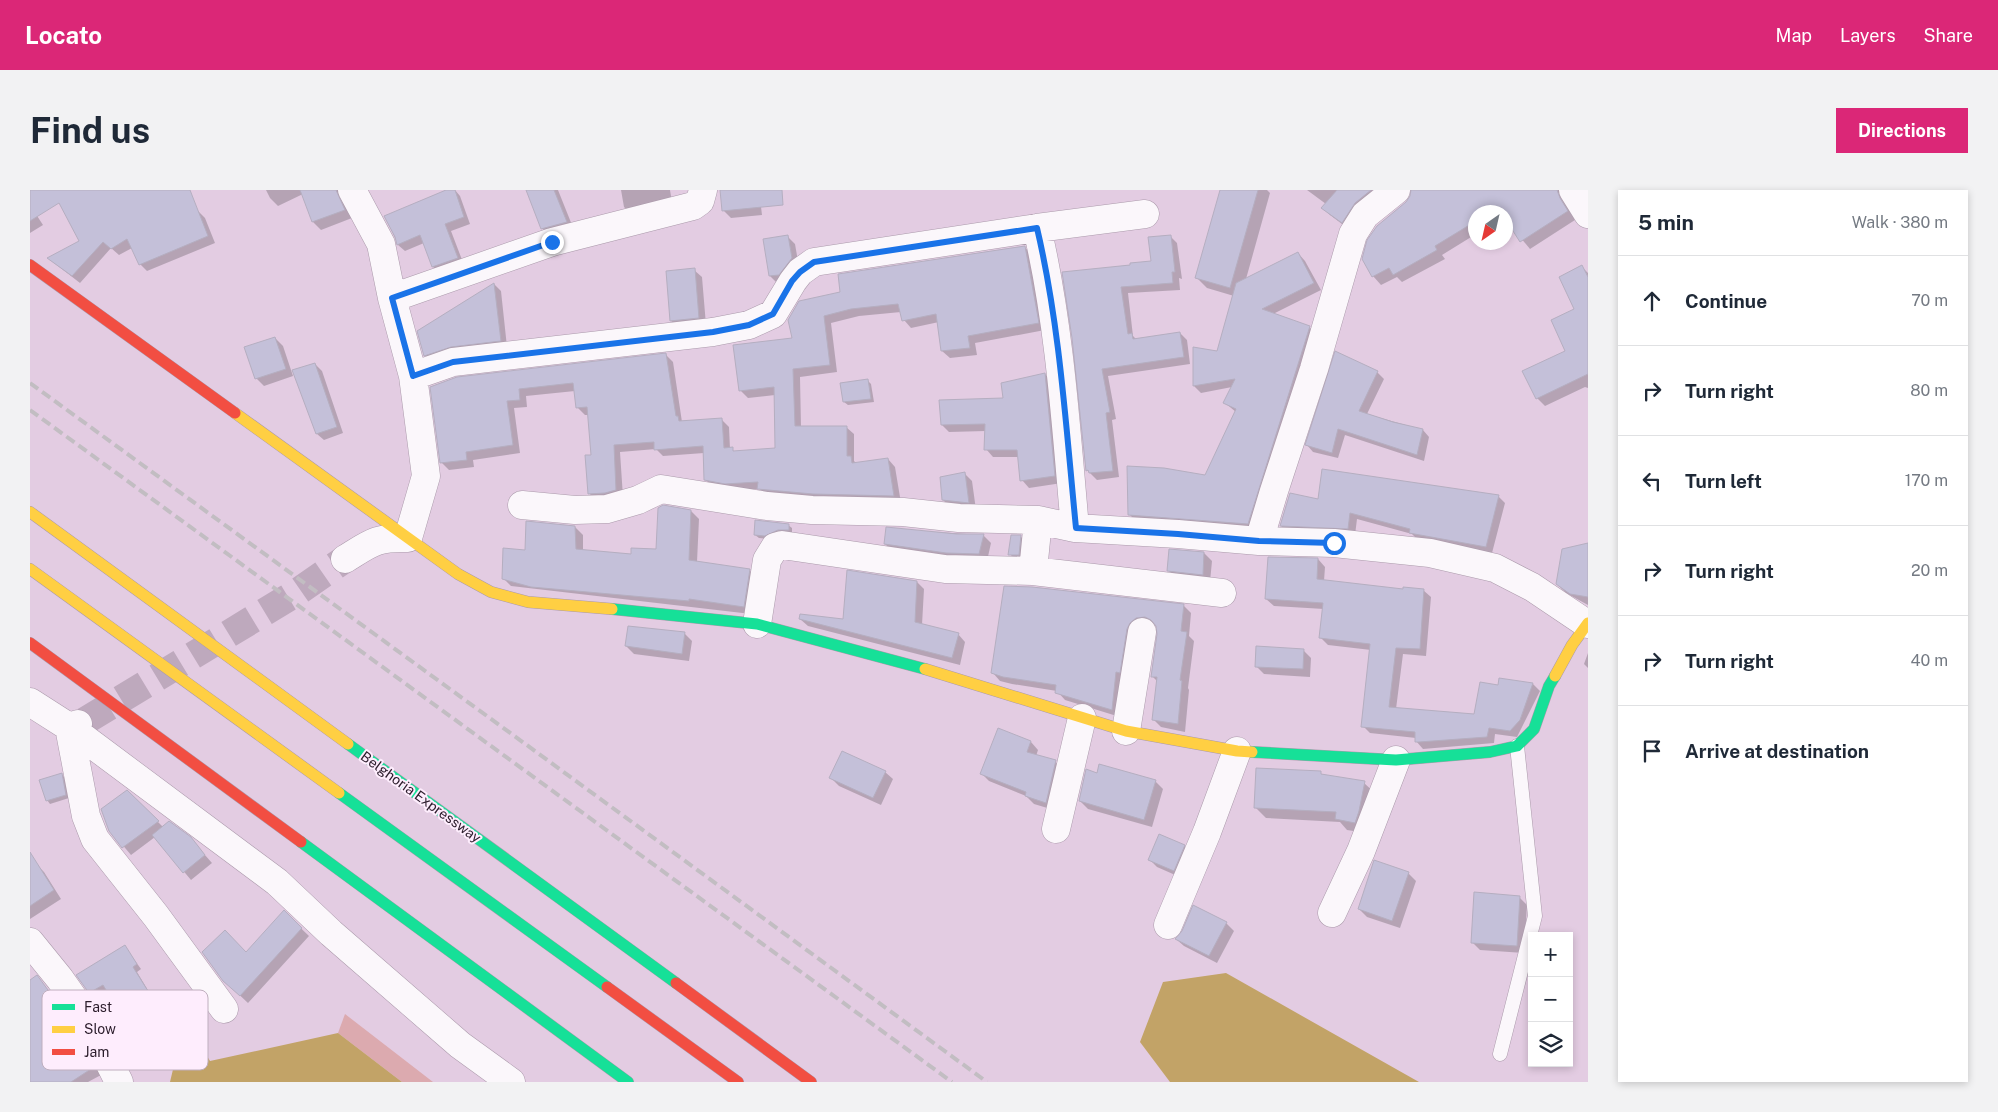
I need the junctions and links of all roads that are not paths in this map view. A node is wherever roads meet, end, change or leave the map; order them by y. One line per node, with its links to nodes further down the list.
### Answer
1 (352, 190): 9 (street)
2 (703, 190): 9 (street)
3 (1573, 190): 6 (street)
4 (1389, 192): 16 (street)
5 (1145, 214): 7 (street)
6 (1588, 214)
7 (1037, 228): 10 (street); 14 (street)
8 (30, 265): 15 (main road)
9 (392, 298): 10 (street)
10 (413, 376): 15 (street)
11 (522, 505): 13 (street)
12 (30, 512): 44 (main road, Belghoria Expressway)
13 (1038, 520): 14 (street); 19 (street)
14 (1076, 528): 16 (street)
15 (408, 538): 17 (street); 21 (main road)
16 (1259, 541): 22 (street)
17 (346, 559)
18 (30, 569): 43 (main road)
19 (1033, 571): 20 (street); 21 (street)
20 (1222, 593)
21 (757, 624): 26 (main road)
22 (1587, 624): 29 (main road)
23 (1142, 632): 28 (street)
24 (30, 643): 42 (main road)
25 (30, 702): 27 (street)
26 (1082, 718): 28 (main road); 32 (street)
27 (77, 724): 37 (street); 41 (street)
28 (1126, 731): 30 (main road)
29 (1517, 746): 31 (main road); 38 (lane)
30 (1237, 750): 31 (main road); 34 (street)
31 (1396, 760): 33 (street)
32 (1056, 828)
33 (1332, 913)
34 (1168, 925)
35 (30, 942): 36 (street)
36 (68, 990)
37 (224, 1009)
38 (1500, 1054)
39 (113, 1070): 40 (street)
40 (119, 1082)
41 (511, 1082)
42 (628, 1082)
43 (738, 1082)
44 (811, 1082)

